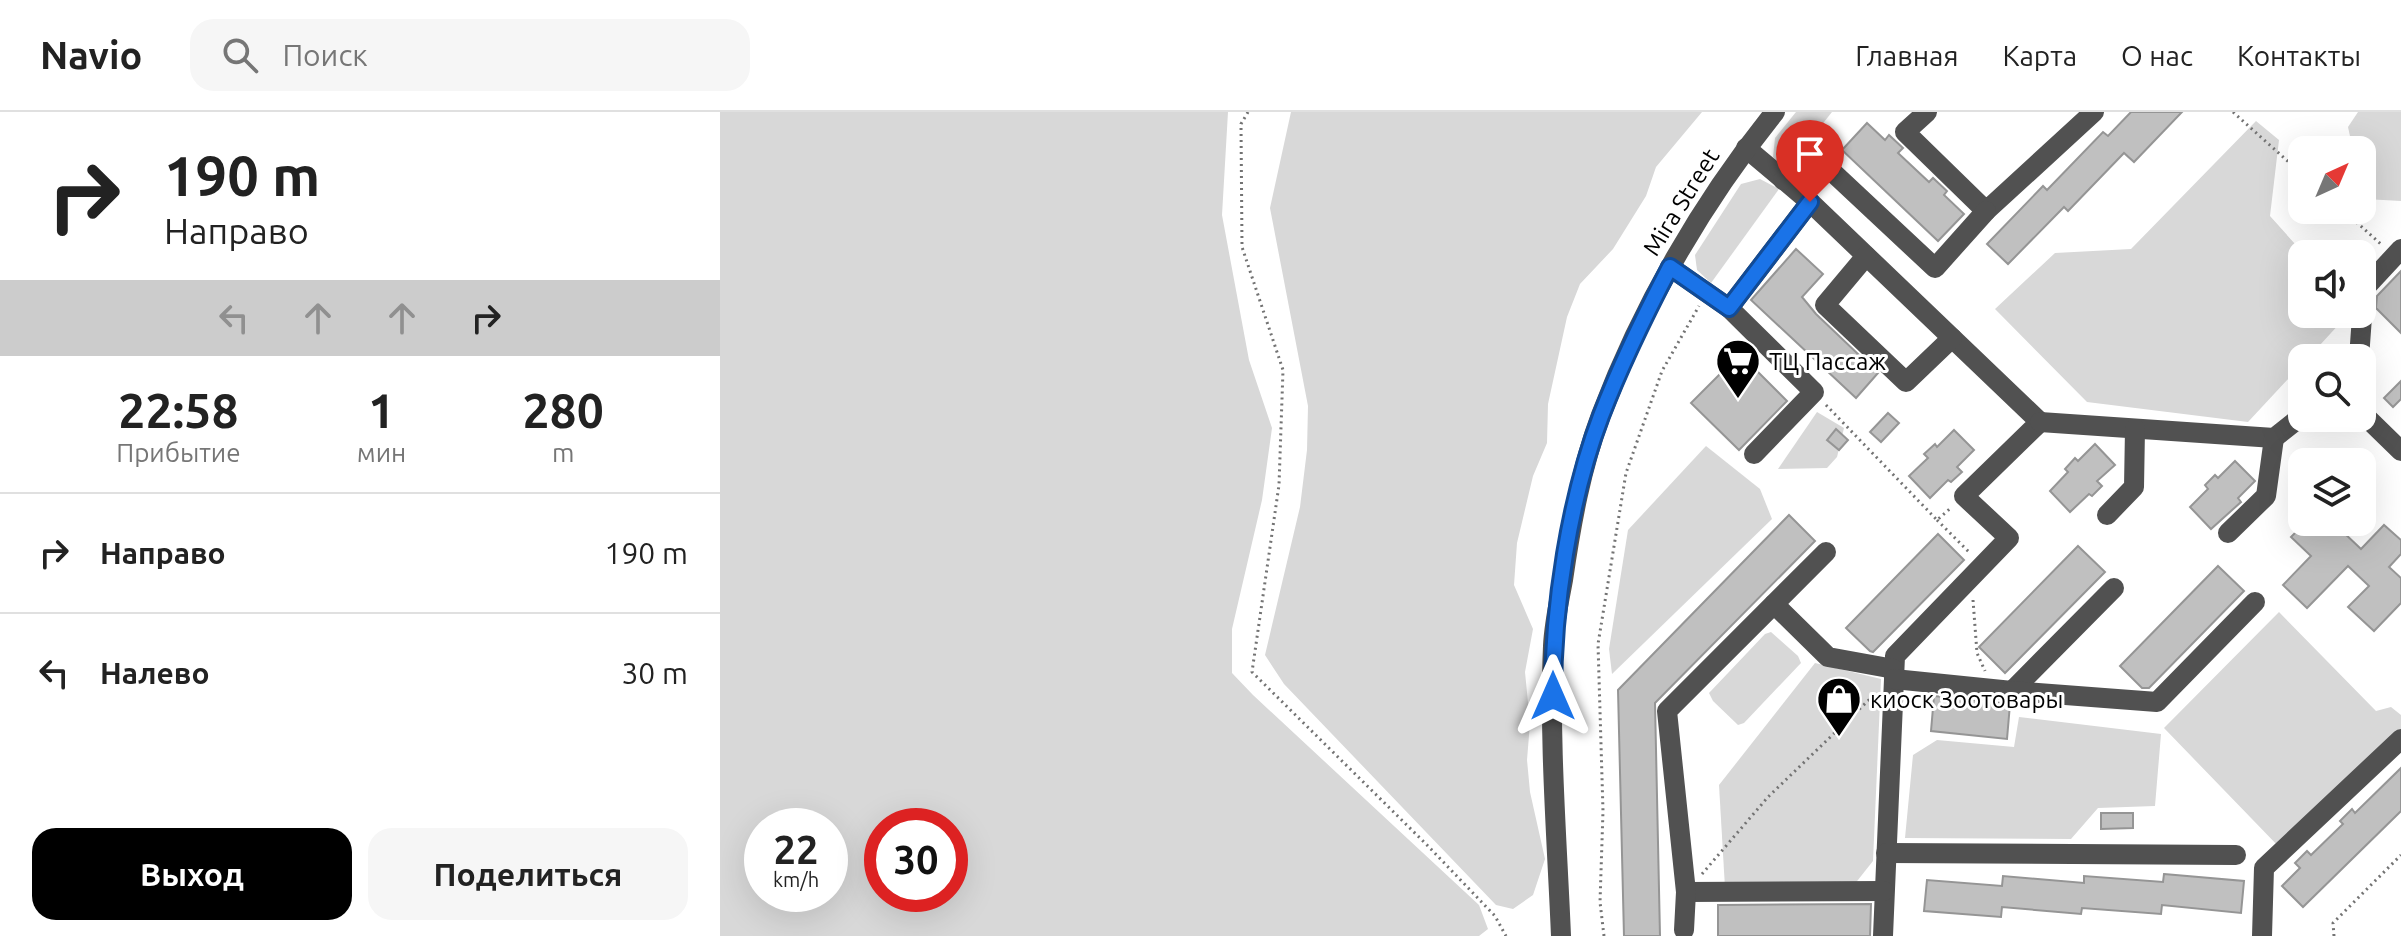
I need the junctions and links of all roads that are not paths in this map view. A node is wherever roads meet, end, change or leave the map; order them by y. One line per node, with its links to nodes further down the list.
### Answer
1 (1775, 112): 4 (street, Mira Street)
2 (1927, 112): 7 (street)
3 (2094, 112): 7 (street)
4 (1746, 148): 5 (street); 10 (street, Mira Street)
5 (1783, 180): 6 (street); 7 (street)
6 (1810, 202): 9 (street); 11 (street)
7 (1986, 211)
8 (2398, 253): 13 (street)
9 (1866, 256): 12 (street); 12 (street)
10 (1670, 267): 11 (street); 35 (street, Mira Street)
11 (1729, 308): 20 (street)
12 (1952, 338): 14 (street)
13 (2360, 344)
14 (2040, 422): 17 (street); 27 (street)
15 (2288, 427): 18 (street)
16 (2376, 427): 19 (street)
17 (2135, 429): 18 (street); 21 (street)
18 (2274, 438): 22 (street)
19 (2401, 451)
20 (1754, 454)
21 (2107, 515)
22 (2228, 533)
23 (1826, 552): 26 (street)
24 (2114, 588): 28 (street)
25 (2255, 602): 28 (street)
26 (1774, 604): 27 (street); 33 (street)
27 (1894, 674): 28 (street); 30 (street)
28 (2003, 690)
29 (2401, 739): 37 (street)
30 (1886, 853): 31 (street); 32 (street)
31 (2236, 855)
32 (1884, 891): 33 (street); 36 (street)
33 (1686, 892): 34 (street)
34 (1684, 930)
35 (1561, 936)
36 (1883, 936)
37 (2262, 936)

